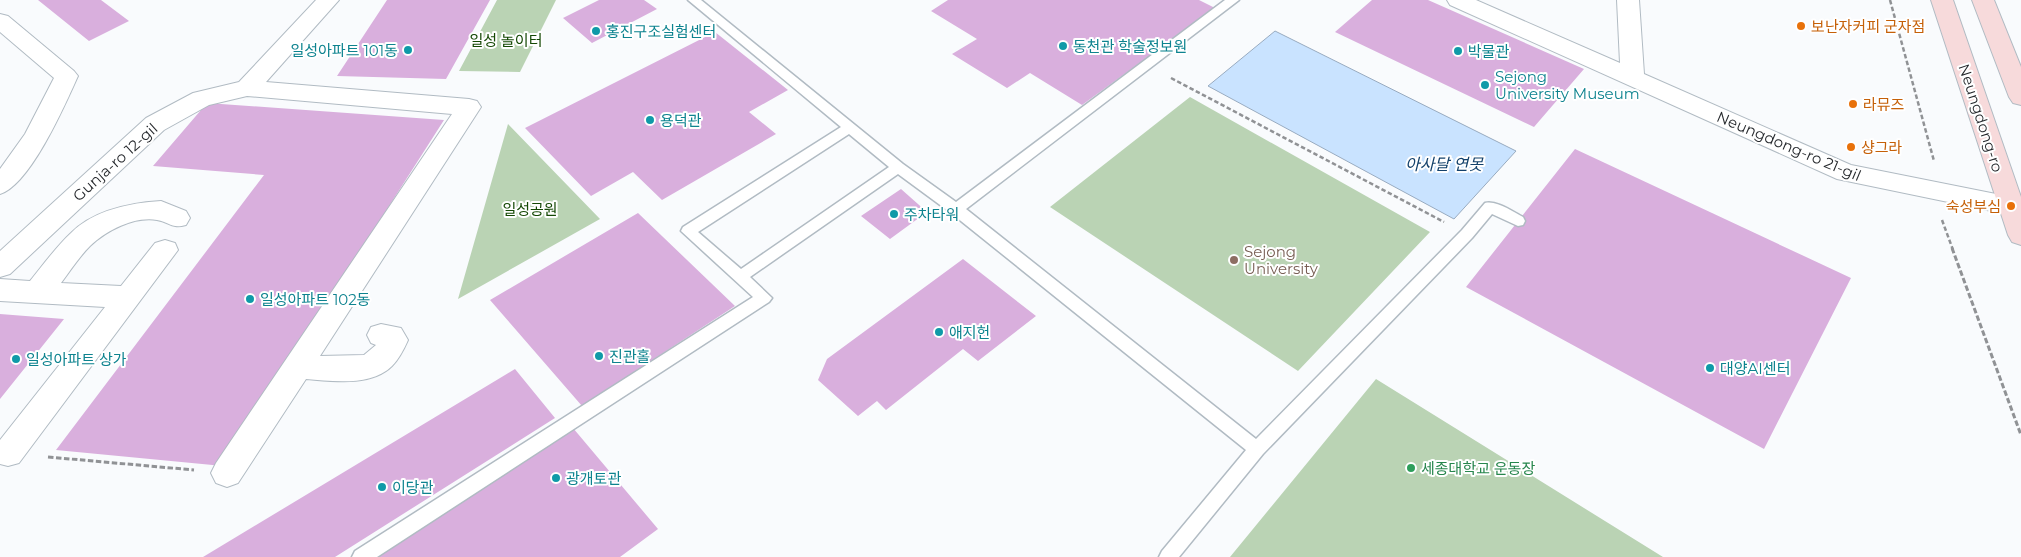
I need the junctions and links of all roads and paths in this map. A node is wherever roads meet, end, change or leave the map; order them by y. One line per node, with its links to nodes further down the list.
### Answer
1 (328, 0): 11 (street)
2 (694, 0): 13 (lane)
3 (1232, 0): 9 (lane)
4 (1458, 0): 10 (street, Neungdong-ro 21-gil)
5 (1628, 0): 10 (street)
6 (1942, 0): 16 (main road, Neungdong-ro)
7 (1983, 0): 12 (main road)
8 (0, 21): 15 (street)
9 (1148, 65): 17 (lane); 20 (path)
10 (1633, 79): 16 (street, Neungdong-ro 21-gil)
11 (247, 88): 23 (street, Gunja-ro 12-gil); 29 (street, Gunja-ro 12-gil)
12 (2021, 97)
13 (849, 128): 14 (lane); 24 (lane)
14 (898, 167): 17 (lane); 24 (lane)
15 (0, 185)
16 (2011, 206): 21 (main road, Neungdong-ro)
17 (956, 209): 30 (lane)
18 (177, 218): 26 (street)
19 (1518, 221): 20 (lane)
20 (1467, 234): 30 (lane)
21 (2021, 235)
22 (165, 250): 27 (street)
23 (0, 267)
24 (740, 277): 33 (lane)
25 (0, 290): 26 (street)
26 (37, 292): 27 (street)
27 (128, 296): 31 (street)
28 (381, 335): 29 (street)
29 (298, 366): 32 (street)
30 (1258, 449): 34 (lane)
31 (8, 453): 32 (path)
32 (227, 473)
33 (361, 557)
34 (1168, 557)

